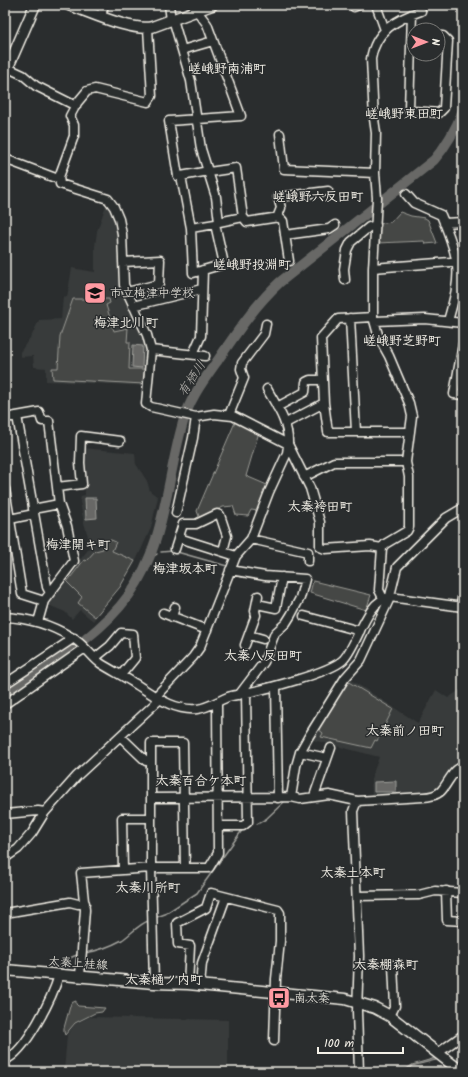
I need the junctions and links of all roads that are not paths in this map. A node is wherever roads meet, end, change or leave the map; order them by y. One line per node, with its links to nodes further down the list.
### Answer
1 (35, 5): 19 (main road)
2 (69, 5): 10 (main road)
3 (104, 5): 10 (street)
4 (169, 5): 11 (street)
5 (212, 5): 7 (main road)
6 (376, 5): 14 (street)
7 (196, 8): 11 (main road); 16 (street)
8 (421, 11): 9 (street)
9 (412, 14): 12 (street); 14 (street)
10 (101, 17): 13 (main road)
11 (172, 20): 13 (main road); 17 (street)
12 (412, 22)
13 (148, 28): 20 (street)
14 (385, 30): 25 (street)
15 (446, 39): 18 (street)
16 (213, 40): 17 (street); 21 (street)
17 (182, 50): 21 (street)
18 (412, 62)
19 (6, 71): 20 (street)
20 (76, 106): 27 (street)
21 (196, 119): 24 (street); 26 (street)
22 (280, 134): 25 (street)
23 (5, 159): 27 (street)
24 (209, 172): 26 (street); 30 (street); 33 (street)
25 (375, 173): 36 (street)
26 (181, 176): 37 (street)
27 (59, 181): 40 (street)
28 (328, 191): 31 (street)
29 (406, 194): 34 (street)
30 (243, 217): 31 (street); 33 (street)
31 (277, 218): 38 (street)
32 (463, 222): 34 (street)
33 (217, 223): 37 (street); 43 (street)
34 (444, 223): 41 (street)
35 (335, 224): 38 (street)
36 (376, 225): 42 (street); 44 (street)
37 (191, 228): 43 (street)
38 (285, 235): 39 (street)
39 (289, 261)
40 (123, 262): 46 (street); 46 (street)
41 (460, 262): 42 (street); 50 (street)
42 (373, 268): 49 (street)
43 (202, 270): 45 (street)
44 (345, 280)
45 (202, 289): 47 (street); 55 (street)
46 (127, 292): 47 (street)
47 (134, 306): 54 (street)
48 (350, 318): 49 (street); 57 (street); 67 (street)
49 (374, 319): 50 (street); 68 (street)
50 (448, 321): 51 (street)
51 (463, 323)
52 (266, 324): 62 (street)
53 (463, 344): 59 (street)
54 (151, 350): 55 (street); 64 (street)
55 (193, 354): 56 (street)
56 (206, 356)
57 (323, 380): 60 (street); 61 (street)
58 (267, 389): 61 (street)
59 (463, 395)
60 (324, 403): 66 (street); 67 (street)
61 (277, 407): 66 (street)
62 (229, 415): 64 (street); 70 (street)
63 (17, 416): 65 (street); 73 (street); 77 (street)
64 (194, 416): 78 (street)
65 (5, 418)
66 (286, 423): 70 (street)
67 (356, 432): 68 (street)
68 (410, 432): 71 (street)
69 (120, 440): 73 (street)
70 (288, 445): 72 (street); 81 (street)
71 (406, 462): 72 (street); 83 (street)
72 (304, 477): 82 (street)
73 (57, 487): 75 (street)
74 (5, 489): 79 (street)
75 (59, 504): 77 (street); 92 (street)
76 (463, 508): 93 (street)
77 (34, 512): 79 (street); 92 (street)
78 (176, 513)
79 (10, 519): 94 (street)
80 (179, 538): 84 (street); 85 (street); 85 (street)
81 (250, 539): 86 (street); 87 (street)
82 (320, 547): 83 (street); 86 (street)
83 (382, 548): 93 (street)
84 (175, 549)
85 (223, 552): 87 (street)
86 (308, 552): 88 (street)
87 (236, 556): 89 (street)
88 (308, 561)
89 (230, 570): 90 (street); 102 (street)
90 (282, 577): 104 (street); 113 (street)
91 (463, 591): 95 (street)
92 (50, 593): 94 (street)
93 (386, 598): 95 (street); 103 (street); 119 (street)
94 (44, 601): 101 (street)
95 (462, 606)
96 (175, 607): 100 (street)
97 (163, 613): 100 (street)
98 (304, 616): 103 (street)
99 (5, 617): 101 (street)
100 (172, 617): 102 (street)
101 (38, 622): 105 (street)
102 (206, 630): 114 (street)
103 (360, 632): 112 (street)
104 (249, 635): 106 (street); 107 (street)
105 (74, 639): 108 (street); 111 (street)
106 (263, 639)
107 (245, 645)
108 (84, 647): 109 (street); 116 (street)
109 (95, 658): 110 (street); 110 (street)
110 (121, 675): 114 (street)
111 (5, 684)
112 (276, 686): 113 (street); 129 (street)
113 (243, 694): 115 (street); 128 (street)
114 (157, 698): 115 (street); 117 (street)
115 (217, 702): 127 (street)
116 (5, 704)
117 (120, 736): 121 (street); 131 (street)
118 (331, 748): 120 (street)
119 (300, 752): 120 (street); 124 (street)
120 (327, 758): 123 (street)
121 (151, 762): 125 (street); 126 (street)
122 (463, 767): 130 (street)
123 (314, 796): 124 (street); 130 (street)
124 (291, 797): 129 (street)
125 (151, 798): 126 (street); 133 (street)
126 (184, 798): 127 (street); 137 (street)
127 (218, 798): 128 (street); 134 (street)
128 (248, 798): 129 (street); 134 (street)
129 (278, 798)
130 (357, 801): 141 (street)
131 (45, 812): 132 (street); 135 (street)
132 (5, 814)
133 (151, 818): 136 (street); 138 (street)
134 (218, 826): 137 (street)
135 (5, 858)
136 (151, 868): 137 (street); 138 (street); 150 (street)
137 (185, 868)
138 (123, 870): 143 (street)
139 (446, 891): 140 (street); 141 (street); 145 (street)
140 (463, 893)
141 (357, 896): 154 (street)
142 (226, 897): 151 (street); 152 (street); 153 (street)
143 (85, 903): 144 (street); 149 (street)
144 (5, 913)
145 (463, 921)
146 (393, 965): 155 (street)
147 (5, 970): 148 (main road, 太秦上桂線)
148 (59, 975): 149 (main road, 太秦上桂線); 159 (street)
149 (80, 976): 150 (main road, 太秦上桂線)
150 (154, 983): 151 (main road, 太秦上桂線)
151 (188, 984): 152 (main road, 太秦上桂線)
152 (200, 986): 153 (main road, 太秦上桂線)
153 (276, 992): 154 (main road, 太秦上桂線); 157 (street)
154 (357, 1002): 155 (main road, 太秦上桂線); 160 (street)
155 (390, 1016): 158 (main road, 太秦上桂線)
156 (463, 1035): 158 (street)
157 (274, 1041)
158 (440, 1054): 161 (main road, 太秦上桂線)
159 (5, 1060)
160 (359, 1072)
161 (462, 1072)

